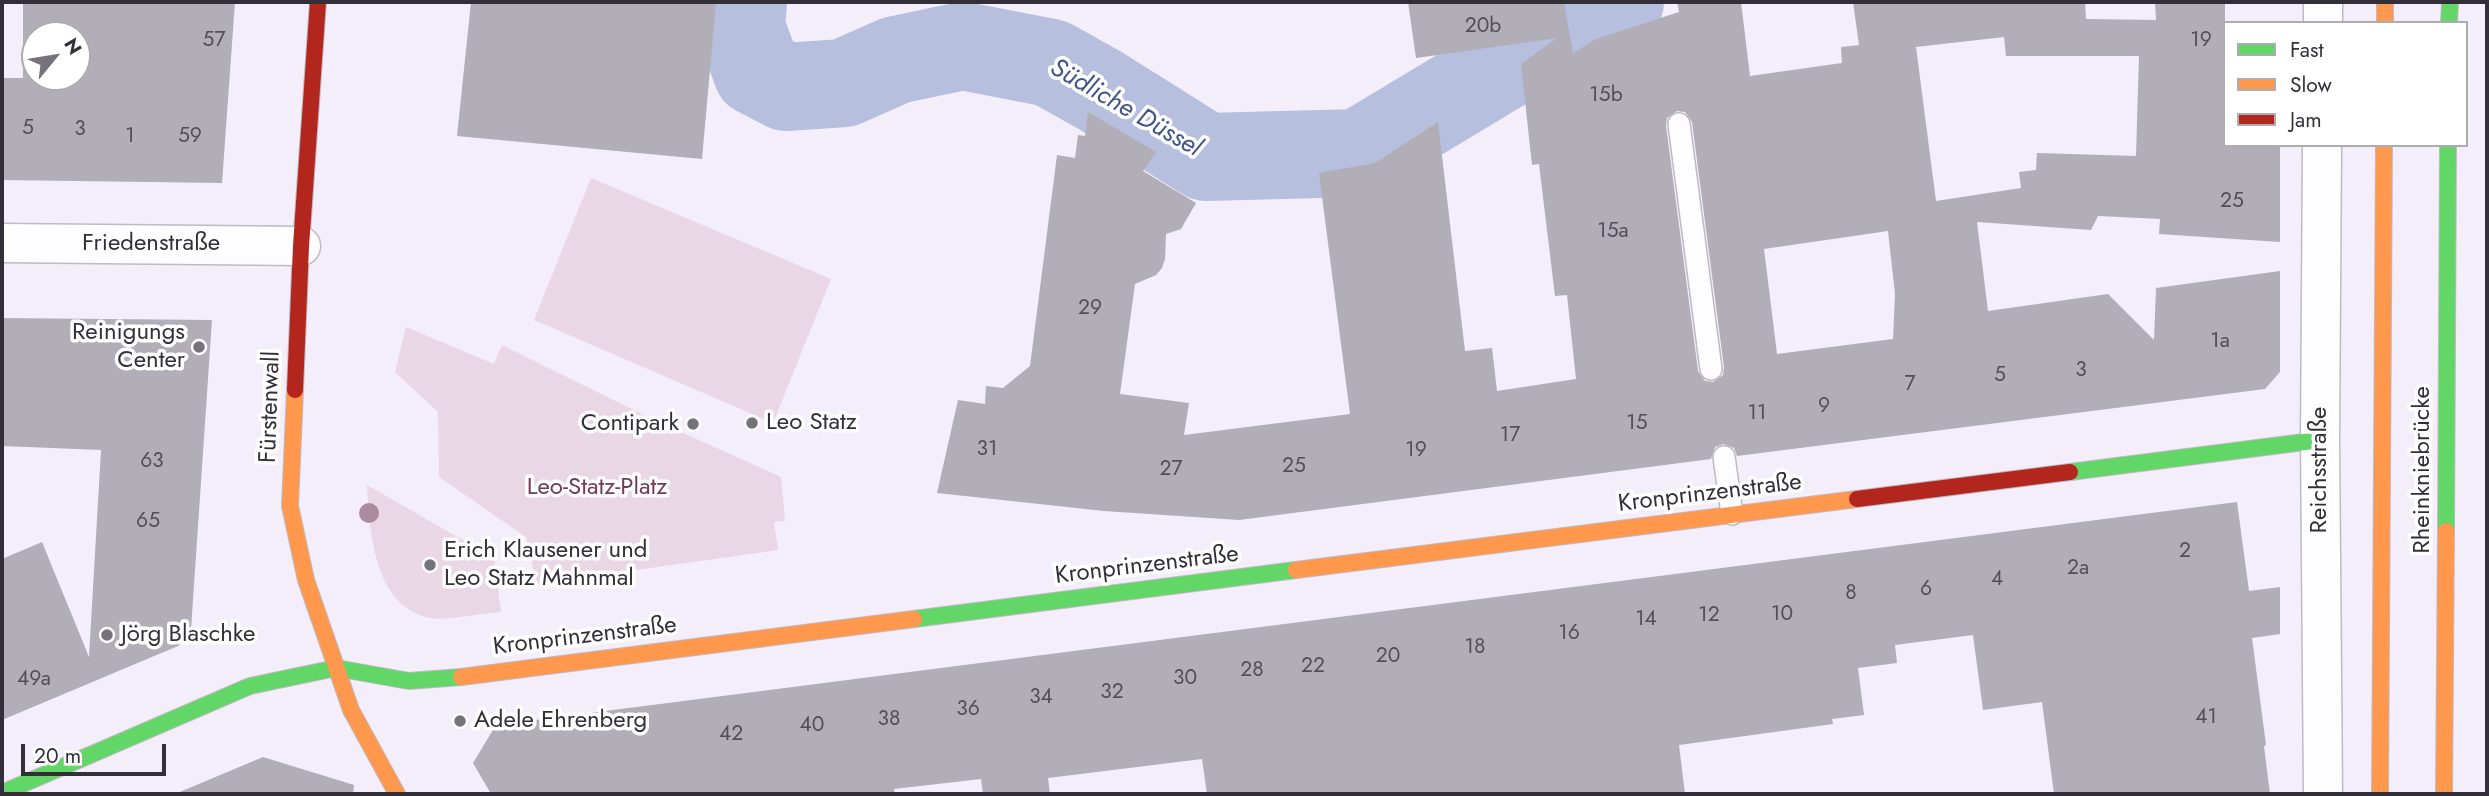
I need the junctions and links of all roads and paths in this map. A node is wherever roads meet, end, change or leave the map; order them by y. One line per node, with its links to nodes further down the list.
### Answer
1 (318, 2): 13 (main road, Fürstenwall)
2 (2323, 2): 5 (street)
3 (2385, 2): 6 (main road)
4 (2449, 2): 7 (main road)
5 (2323, 21)
6 (2385, 21)
7 (2449, 21)
8 (1679, 124): 14 (lane)
9 (2322, 147): 15 (street, Reichsstraße)
10 (2384, 147): 22 (main road, Rheinkniebrücke)
11 (2448, 147): 23 (main road, Rheinkniebrücke)
12 (2, 243): 13 (street, Friedenstraße)
13 (301, 246): 18 (main road, Fürstenwall)
14 (1711, 369)
15 (2320, 440): 17 (main road, Kronprinzenstraße); 21 (street, Reichsstraße)
16 (1724, 457): 17 (lane)
17 (1732, 514): 18 (main road, Kronprinzenstraße)
18 (336, 668): 19 (main road, Kronprinzenstraße); 20 (main road, Fürstenwall)
19 (2, 793)
20 (397, 794)
21 (2323, 794)
22 (2380, 794)
23 (2444, 794)

